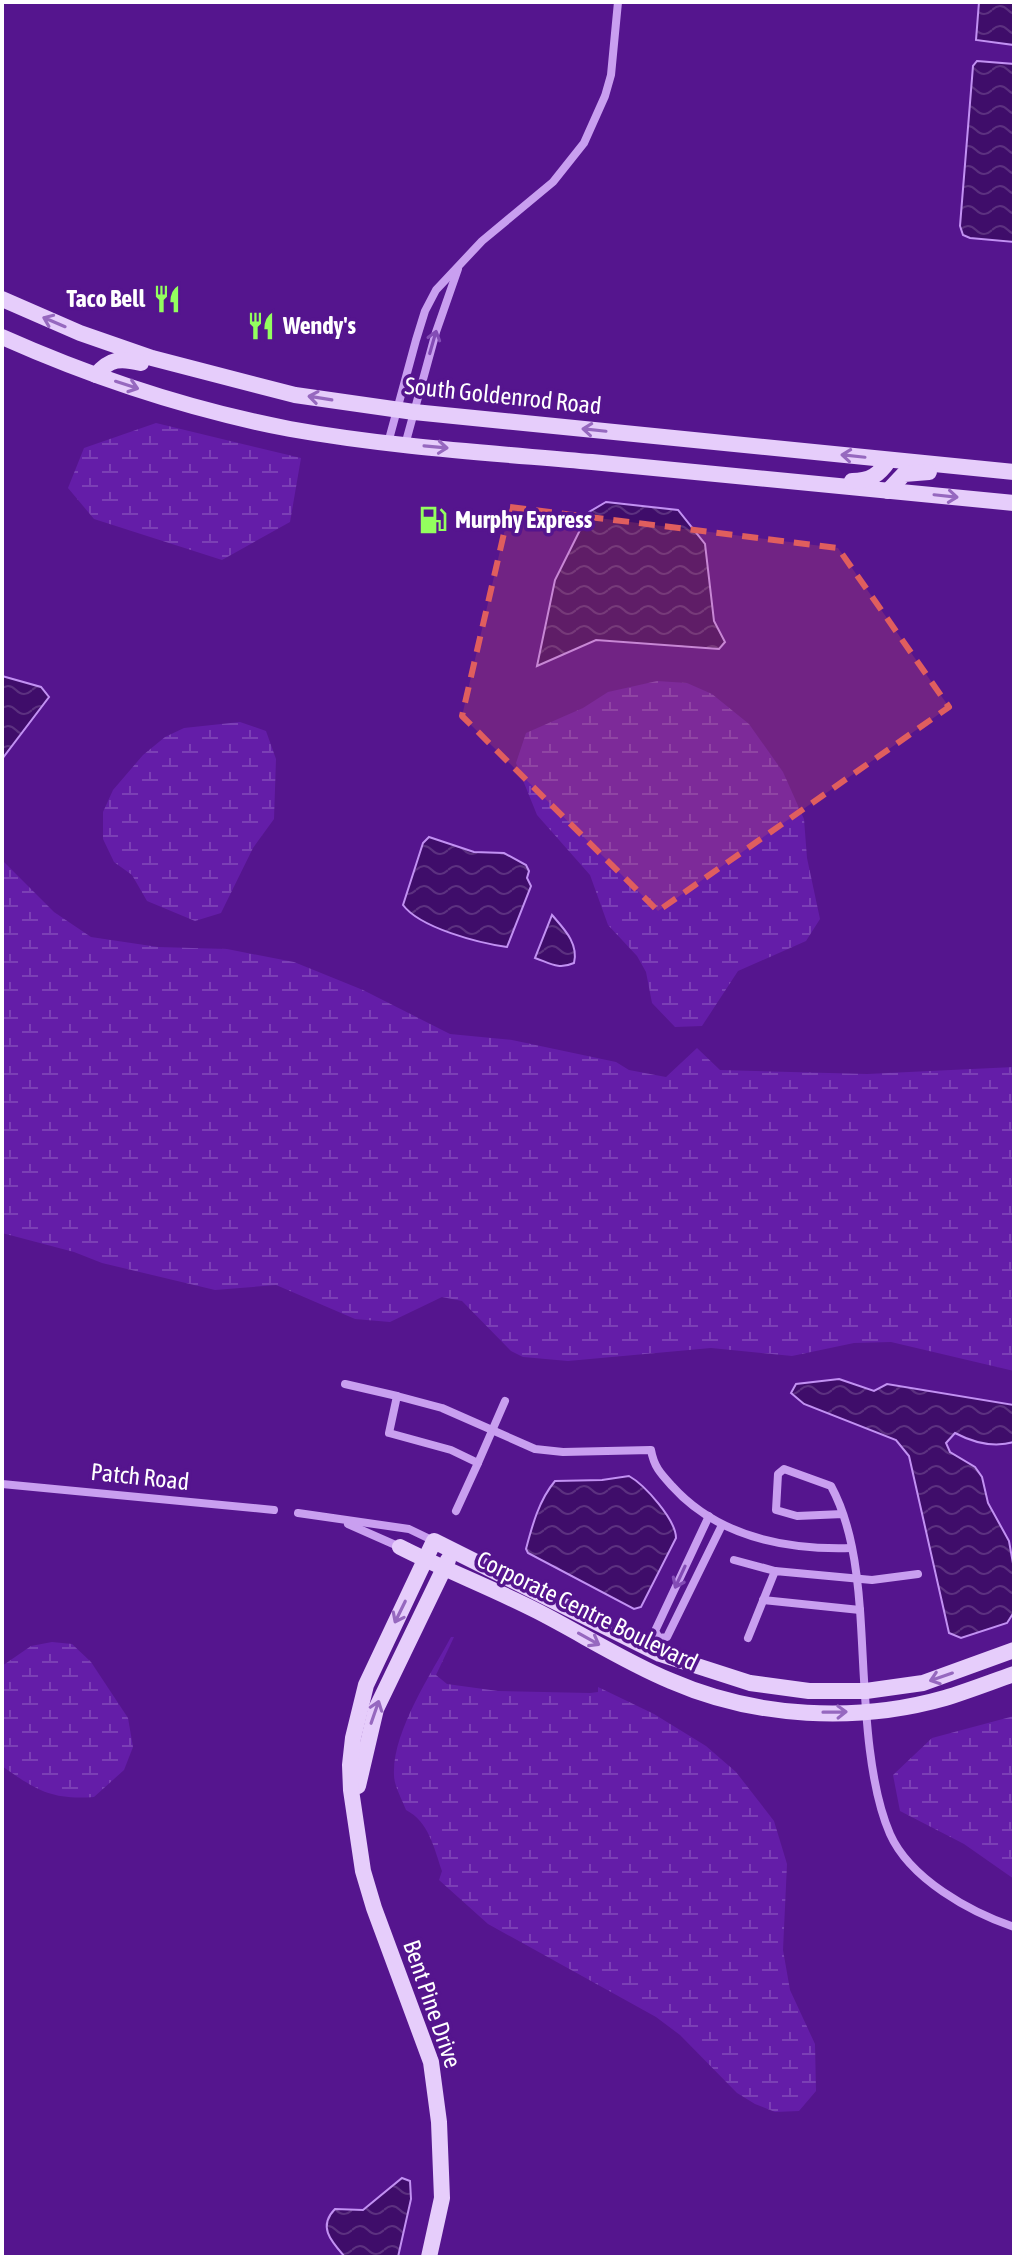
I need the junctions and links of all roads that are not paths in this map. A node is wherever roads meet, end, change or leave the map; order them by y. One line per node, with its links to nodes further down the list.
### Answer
1 (618, 2): 2 (street)
2 (458, 268): 7 (street, one-way to 2); 7 (street)
3 (2, 299): 6 (main road, South Goldenrod Road, one-way to 3)
4 (2, 337): 5 (main road)
5 (96, 375): 6 (main road); 8 (main road, one-way to 8)
6 (260, 387): 7 (main road, South Goldenrod Road, one-way to 6)
7 (406, 411): 8 (street); 8 (street); 9 (main road, South Goldenrod Road, one-way to 7)
8 (397, 444): 11 (main road, one-way to 11)
9 (889, 460): 10 (main road, South Goldenrod Road); 11 (main road)
10 (1014, 472)
11 (715, 474): 13 (main road)
12 (1014, 480): 13 (main road)
13 (888, 491): 14 (main road, one-way to 14)
14 (1014, 503)
15 (345, 1384): 16 (street)
16 (397, 1396): 18 (street); 19 (street)
17 (505, 1401): 18 (street)
18 (492, 1431): 19 (street); 25 (street)
19 (478, 1463): 22 (street)
20 (2, 1484): 21 (street, Patch Road)
21 (274, 1510)
22 (456, 1511)
23 (298, 1513): 26 (street, Corporate Centre Boulevard)
24 (843, 1514): 24 (street); 30 (street)
25 (709, 1516): 27 (street); 41 (street, one-way to 41)
26 (336, 1520): 28 (street, Corporate Centre Boulevard); 29 (street, Corporate Centre Boulevard)
27 (722, 1525): 30 (street); 41 (street)
28 (434, 1541): 31 (main road, Corporate Centre Boulevard); 32 (main road, Bent Pine Drive)
29 (400, 1547): 32 (main road, Corporate Centre Boulevard)
30 (851, 1548): 37 (street)
31 (453, 1551): 34 (main road, Bent Pine Drive); 41 (main road, Corporate Centre Boulevard)
32 (425, 1560): 34 (main road, Corporate Centre Boulevard); 47 (main road, Bent Pine Drive, one-way to 47)
33 (734, 1560): 35 (street)
34 (443, 1569): 43 (main road, Corporate Centre Boulevard, one-way to 43); 47 (main road, Bent Pine Drive, one-way to 34)
35 (775, 1571): 37 (street); 38 (street)
36 (918, 1574): 37 (street)
37 (857, 1577): 39 (street)
38 (763, 1600): 39 (street); 40 (street)
39 (860, 1610): 45 (street)
40 (748, 1638)
41 (656, 1644): 43 (main road); 45 (main road, Corporate Centre Boulevard)
42 (1014, 1650): 45 (main road, Corporate Centre Boulevard, one-way to 45)
43 (644, 1669): 46 (main road, Corporate Centre Boulevard, one-way to 46)
44 (1014, 1674): 46 (main road, Corporate Centre Boulevard)
45 (866, 1691): 46 (street)
46 (867, 1712): 48 (street)
47 (355, 1816): 49 (main road, Bent Pine Drive)
48 (1014, 1927)
49 (429, 2257)

